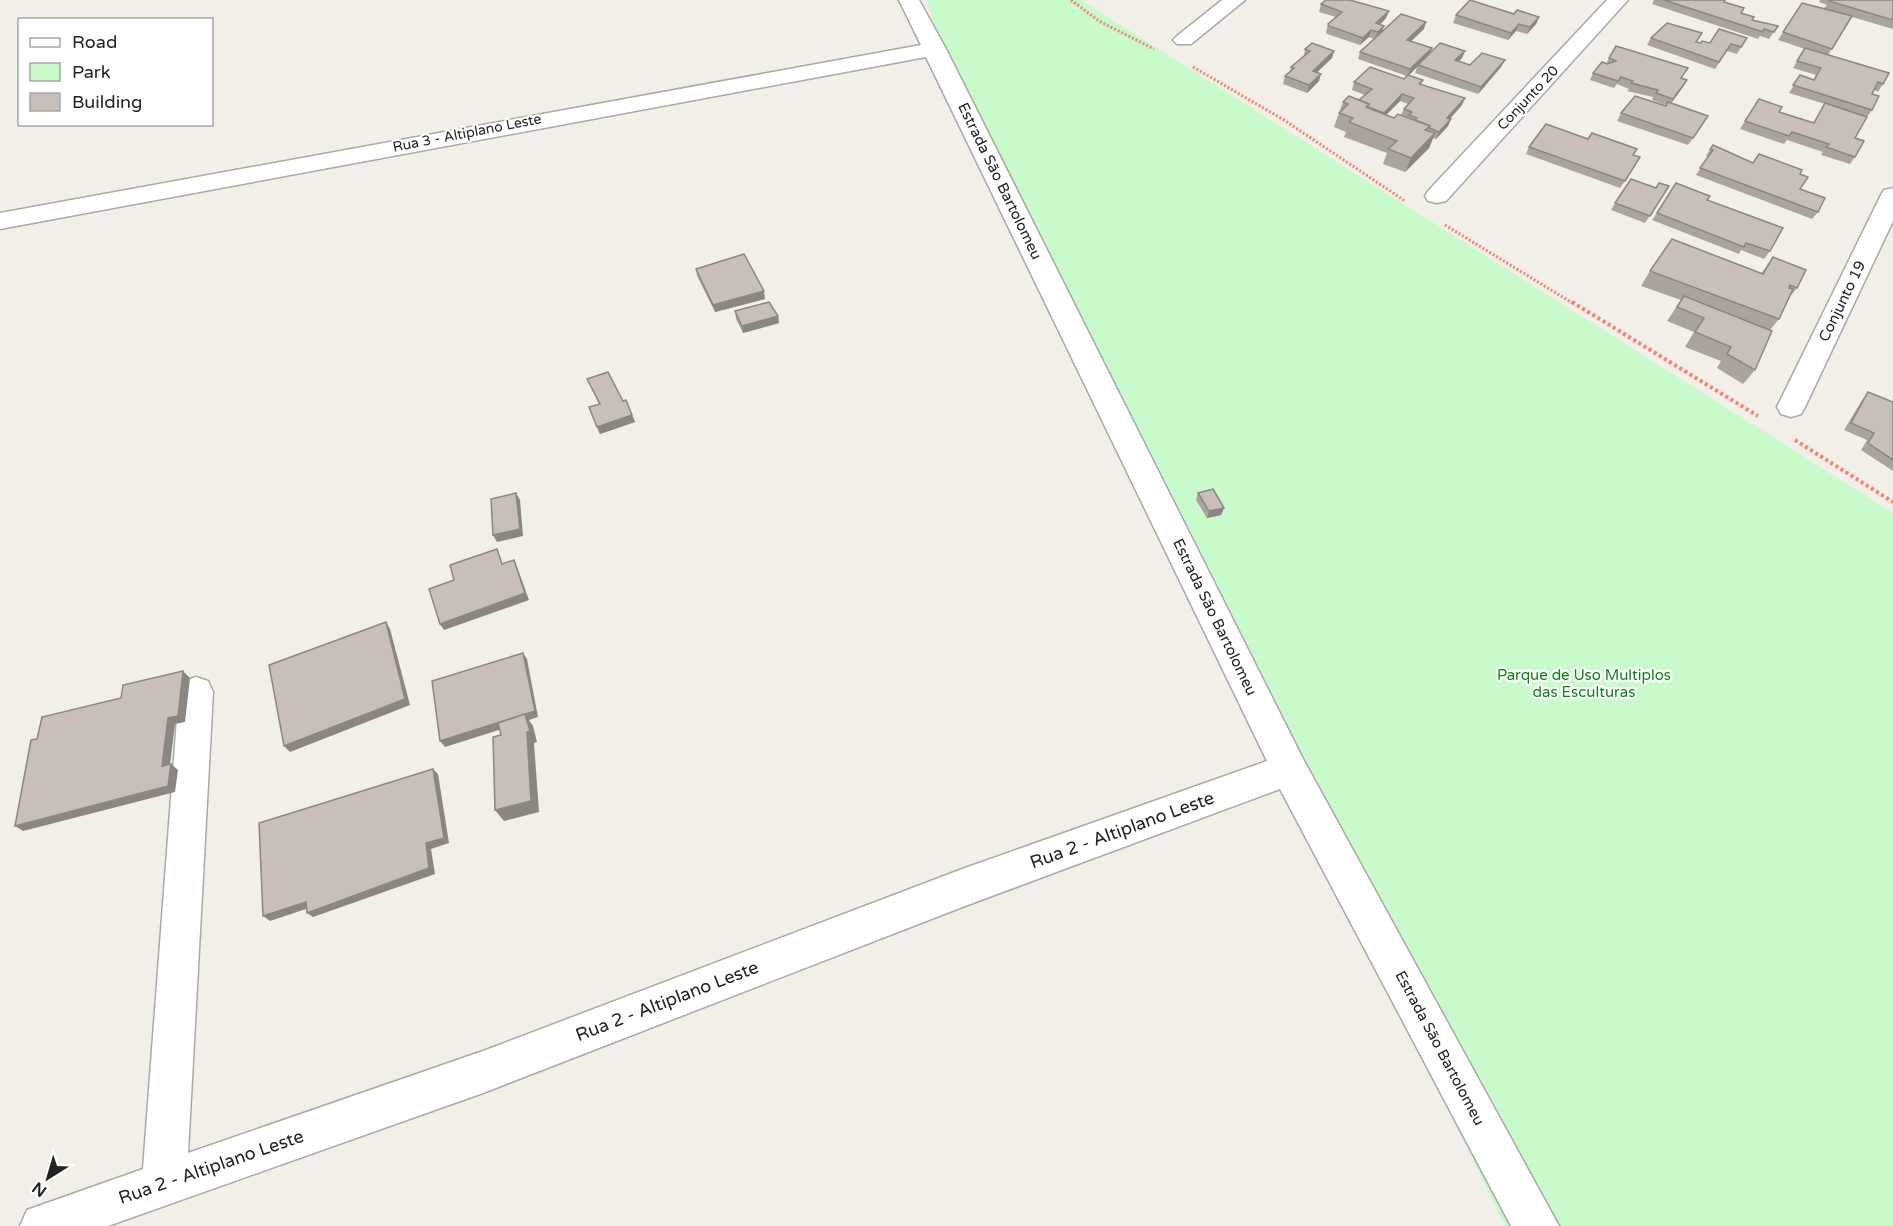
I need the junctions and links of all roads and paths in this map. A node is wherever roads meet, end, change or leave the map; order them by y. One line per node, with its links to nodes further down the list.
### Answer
1 (909, 0): 6 (street, Estrada São Bartolomeu)
2 (1071, 0): 7 (path)
3 (1235, 0): 5 (street)
4 (1618, 0): 10 (street, Conjunto 20)
5 (1184, 40)
6 (935, 49): 12 (street, Rua 3 - Altiplano Leste); 19 (street, Estrada São Bartolomeu)
7 (1164, 53)
8 (1184, 62): 11 (path)
9 (1893, 195): 14 (street, Conjunto 19)
10 (1437, 196)
11 (1407, 202)
12 (0, 220)
13 (1437, 220): 15 (path)
14 (1791, 407)
15 (1764, 420)
16 (1794, 439): 17 (path)
17 (1893, 502)
18 (196, 692): 20 (street)
19 (1289, 769): 20 (street, Rua 2 - Altiplano Leste); 22 (street, Estrada São Bartolomeu)
20 (164, 1183): 21 (street, Rua 2 - Altiplano Leste)
21 (43, 1226)
22 (1536, 1226)

